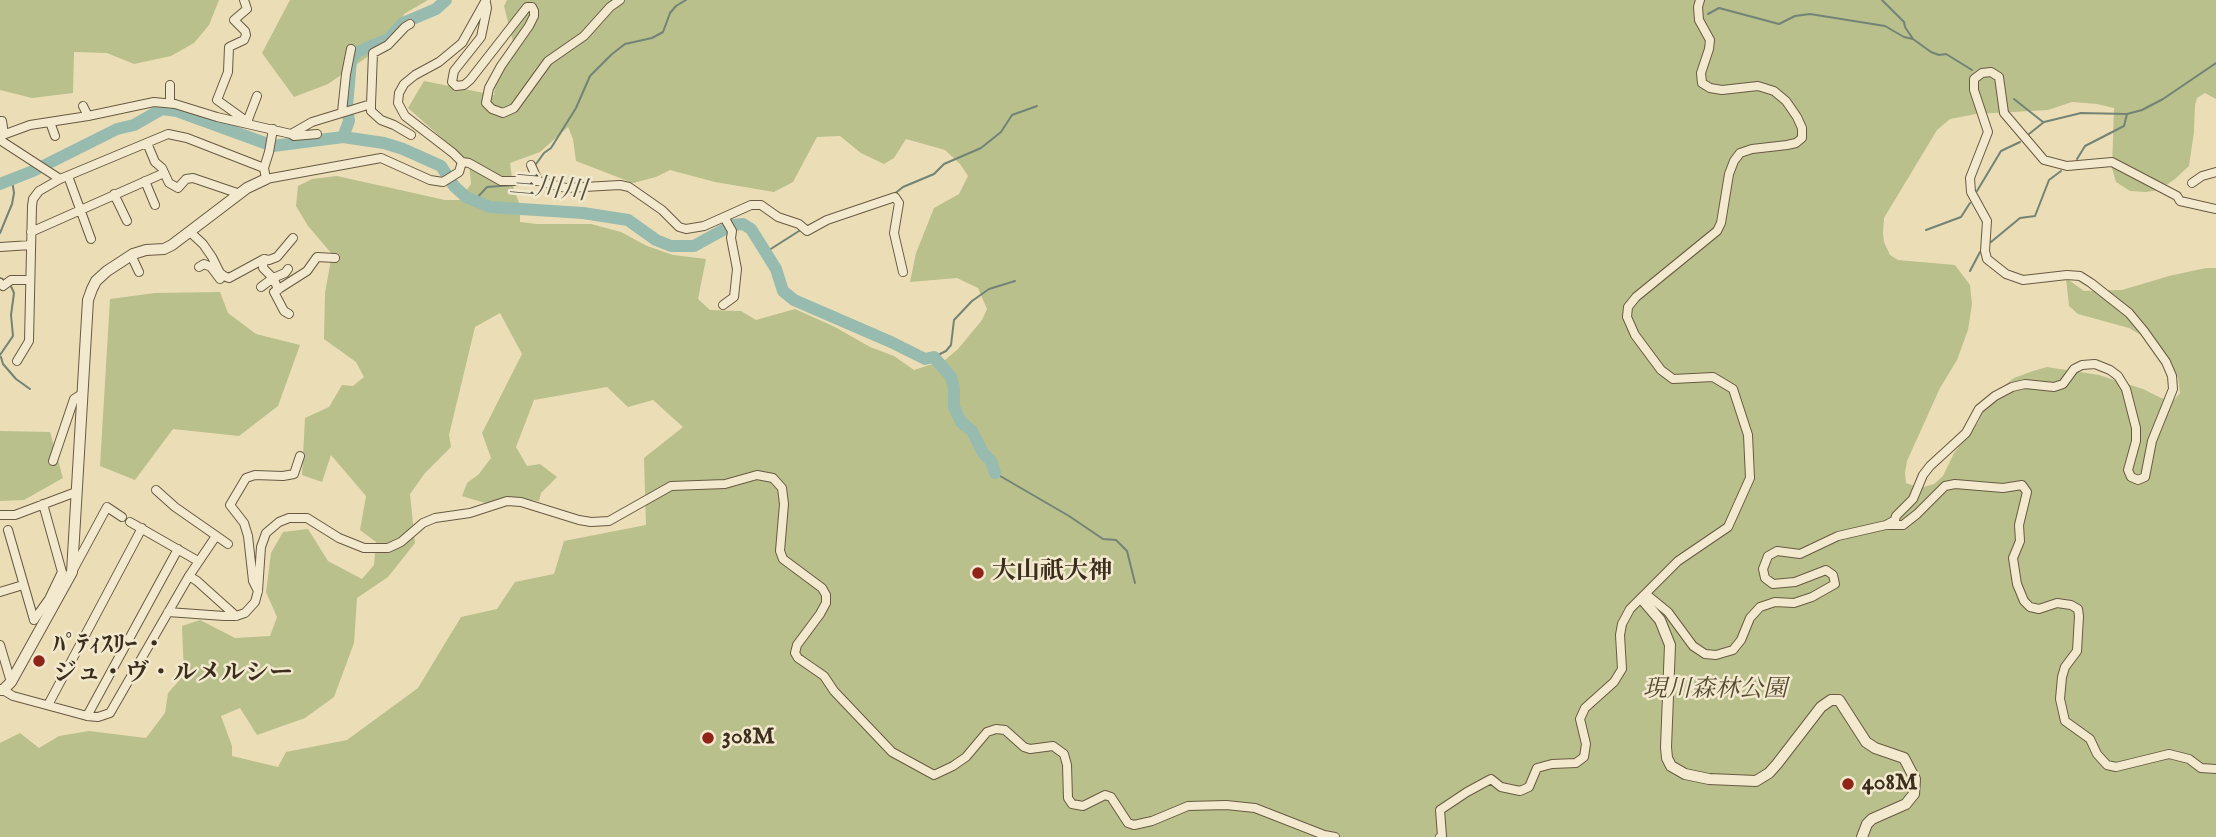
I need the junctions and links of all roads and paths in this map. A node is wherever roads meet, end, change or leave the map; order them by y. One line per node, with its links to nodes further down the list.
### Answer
1 (244, 0): 16 (street)
2 (620, 0): 4 (street)
3 (1700, 0): 80 (street)
4 (486, 1): 25 (street)
5 (410, 24): 10 (street)
6 (351, 49): 12 (street)
7 (170, 85): 9 (street)
8 (257, 96): 16 (street)
9 (170, 103): 13 (street); 16 (street)
10 (371, 103): 12 (street); 21 (street)
11 (83, 106): 13 (street)
12 (343, 112): 19 (street)
13 (88, 116): 15 (street)
14 (0, 121): 23 (street)
15 (50, 122): 22 (street); 23 (street)
16 (249, 123): 18 (street)
17 (141, 133): 24 (street)
18 (272, 133): 19 (street); 28 (street)
19 (291, 134): 20 (street)
20 (317, 134)
21 (411, 135)
22 (55, 136)
23 (1, 137): 29 (street)
24 (148, 142): 27 (street); 28 (street); 29 (street)
25 (462, 162): 28 (street); 37 (street)
26 (2216, 172): 31 (street)
27 (164, 173): 30 (street); 33 (street)
28 (265, 173): 33 (street)
29 (64, 178): 35 (street); 39 (street)
30 (145, 181): 32 (street); 34 (street)
31 (2192, 183)
32 (114, 194): 35 (street); 38 (street)
33 (240, 194): 40 (street)
34 (155, 205)
35 (80, 209): 39 (street); 42 (street)
36 (2216, 209): 68 (street)
37 (724, 219): 51 (street); 58 (street)
38 (127, 221)
39 (31, 232): 43 (street)
40 (190, 232): 45 (street); 52 (street)
41 (293, 238): 47 (street)
42 (91, 239)
43 (31, 245): 44 (street); 54 (street)
44 (1, 247)
45 (131, 255): 50 (street); 61 (street)
46 (335, 258): 57 (street)
47 (264, 259): 52 (street); 53 (street)
48 (198, 267): 52 (street)
49 (288, 269): 53 (street)
50 (139, 272)
51 (903, 272)
52 (229, 278)
53 (273, 278): 56 (street); 57 (street)
54 (30, 280): 55 (street); 60 (street)
55 (4, 285)
56 (261, 287)
57 (278, 289): 59 (street)
58 (723, 305)
59 (289, 314)
60 (16, 361)
61 (82, 394): 63 (street); 65 (street)
62 (300, 456): 78 (street)
63 (53, 461)
64 (156, 490): 71 (street)
65 (76, 492): 66 (street); 75 (street)
66 (43, 504): 67 (street); 77 (street)
67 (0, 515)
68 (1886, 525): 80 (street); 87 (street)
69 (142, 528): 73 (street); 75 (street); 85 (street)
70 (8, 530): 77 (street)
71 (216, 536): 72 (street); 74 (street)
72 (228, 544)
73 (178, 549): 74 (street); 86 (street)
74 (198, 561): 76 (street)
75 (72, 572): 84 (street)
76 (189, 576): 81 (street); 82 (street)
77 (23, 585): 79 (street)
78 (258, 591): 82 (street); 88 (street)
79 (0, 592)
80 (1644, 597): 89 (street); 90 (street)
81 (168, 612): 82 (street); 86 (street)
82 (236, 616)
83 (0, 645): 84 (street)
84 (5, 687): 85 (street)
85 (48, 705): 86 (street)
86 (87, 716)
87 (2216, 769)
88 (1335, 837)
89 (1440, 837)
90 (1862, 837)

